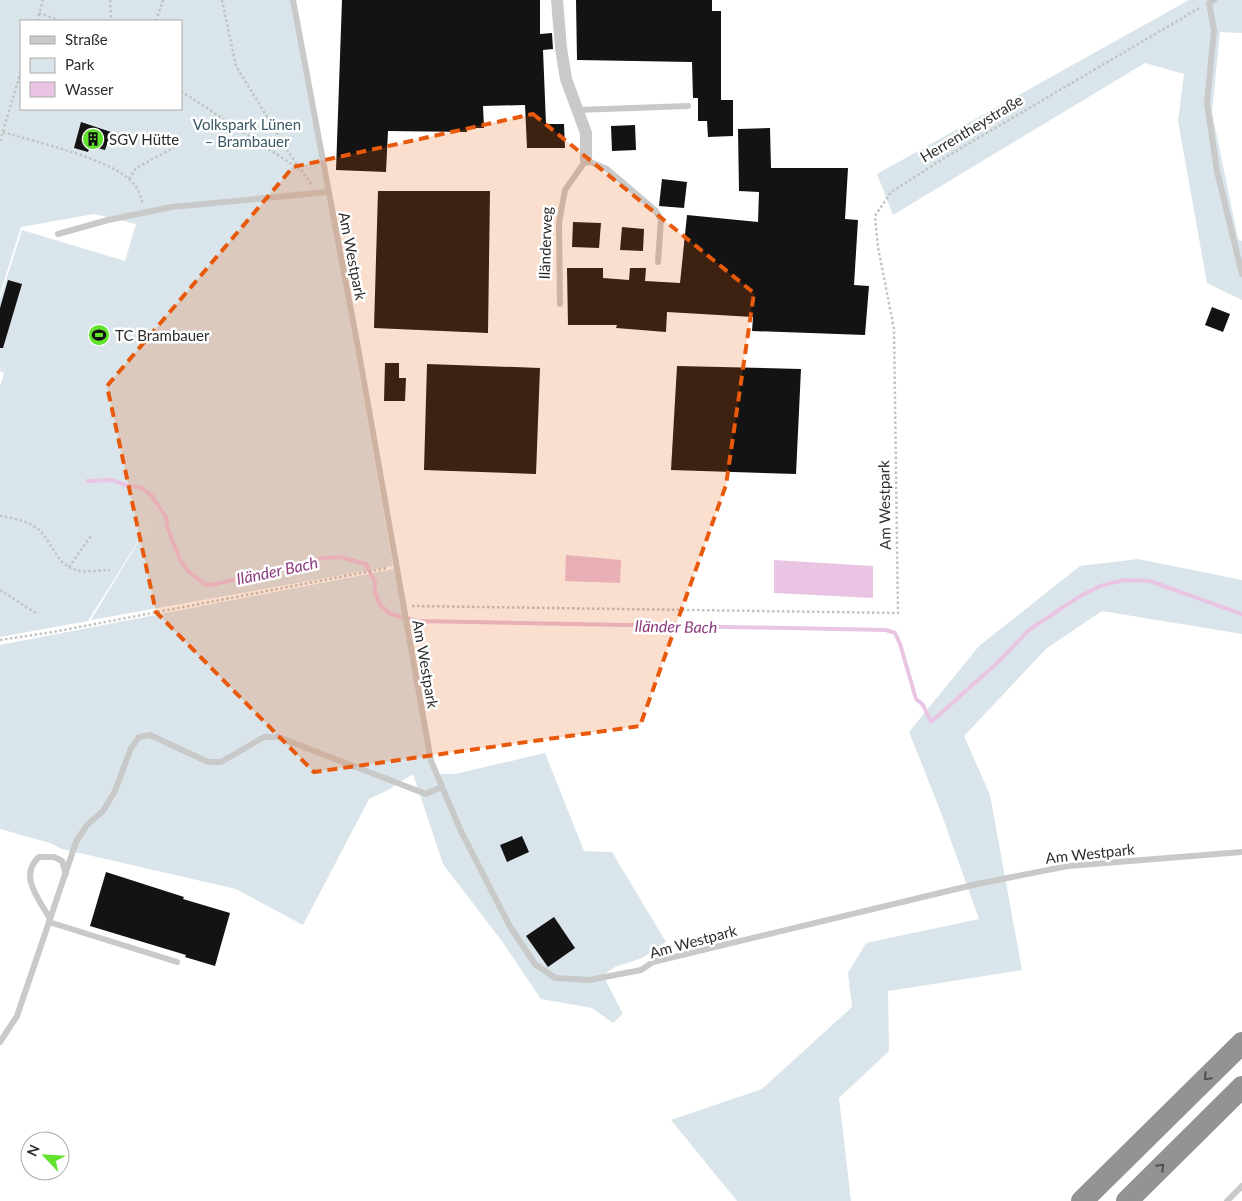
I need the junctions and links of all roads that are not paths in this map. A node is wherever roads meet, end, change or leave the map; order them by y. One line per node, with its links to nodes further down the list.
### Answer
1 (293, 0): 7 (lane, Am Westpark)
2 (557, 0): 5 (street)
3 (1212, 1): 10 (lane)
4 (688, 106): 5 (lane)
5 (577, 110): 6 (street)
6 (586, 160): 9 (lane); 11 (lane, Iländerweg)
7 (328, 192): 8 (lane); 12 (lane, Am Westpark)
8 (58, 234)
9 (658, 262)
10 (1242, 274)
11 (560, 304)
12 (442, 787): 13 (lane, Am Westpark); 14 (lane)
13 (1242, 852)
14 (66, 874): 15 (lane); 15 (lane)
15 (49, 920): 16 (lane); 17 (lane)
16 (177, 962)
17 (0, 1042)
18 (1242, 1043): 21 (highway, one-way to 21)
19 (1242, 1087): 22 (highway, one-way to 19)
20 (1242, 1186): 23 (lane)
21 (1082, 1201)
22 (1127, 1201)
23 (1227, 1201)

